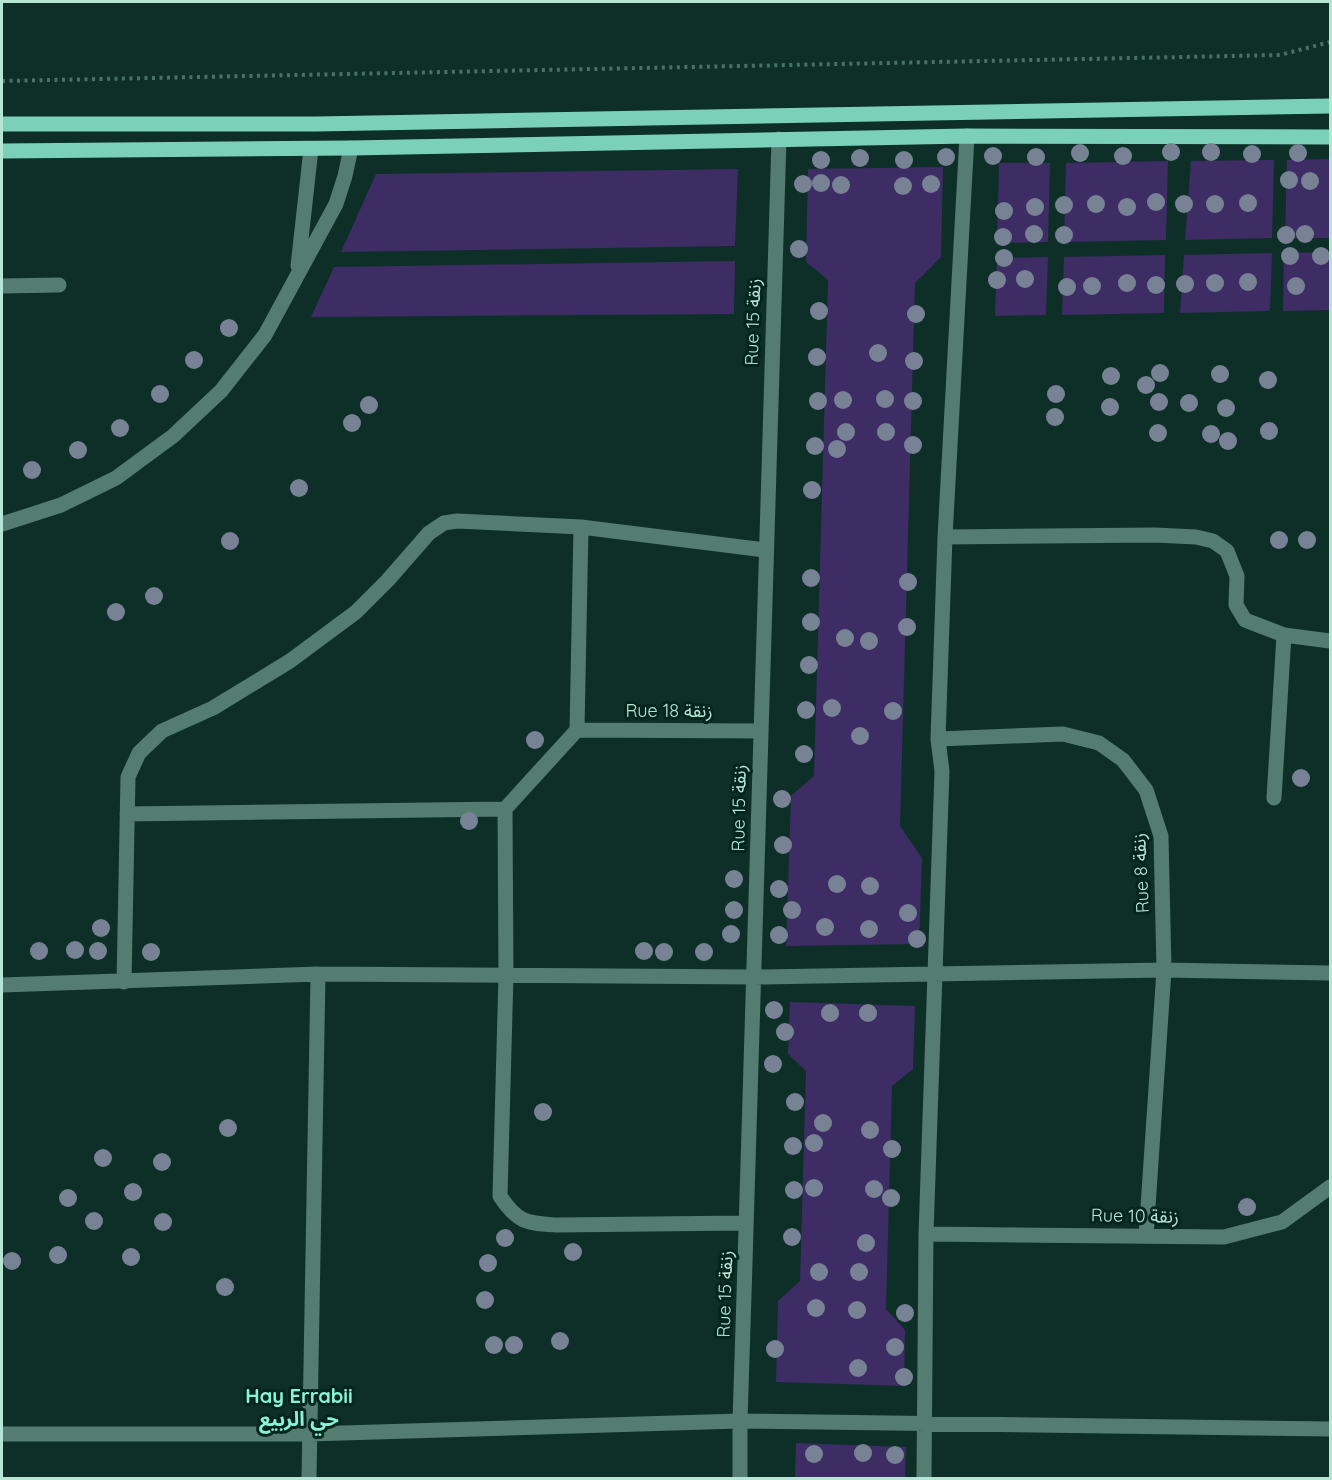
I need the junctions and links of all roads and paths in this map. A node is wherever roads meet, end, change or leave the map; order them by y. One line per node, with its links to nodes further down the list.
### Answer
1 (1330, 42): 2 (path)
2 (2, 81)
3 (1330, 105): 4 (main road)
4 (2, 124)
5 (967, 136): 6 (main road); 7 (main road); 16 (street)
6 (1330, 136)
7 (779, 139): 8 (main road); 17 (street, Rue 15 زنقة)
8 (351, 148): 9 (main road); 11 (street)
9 (311, 149): 10 (main road); 11 (street)
10 (2, 151)
11 (297, 274): 14 (street)
12 (59, 285): 13 (street)
13 (2, 286)
14 (2, 524)
15 (581, 527): 17 (street); 20 (street); 25 (street)
16 (945, 537): 18 (street); 22 (street)
17 (765, 550): 21 (street, Rue 15 زنقة)
18 (1284, 635): 19 (street); 23 (street)
19 (1330, 641)
20 (577, 730): 21 (street, Rue 18 زنقة); 24 (street)
21 (760, 731): 31 (street, Rue 15 زنقة)
22 (938, 739): 26 (street, Rue 8 زنقة); 30 (street)
23 (1274, 798)
24 (505, 809): 25 (street); 29 (street)
25 (127, 814): 32 (street)
26 (1164, 970): 27 (street); 30 (street); 37 (street, Rue 8 زنقة)
27 (1330, 973)
28 (318, 974): 29 (street); 32 (street); 42 (street)
29 (506, 975): 31 (street); 35 (street)
30 (935, 975): 31 (street); 36 (street)
31 (755, 977): 35 (street, Rue 15 زنقة)
32 (124, 982): 33 (street)
33 (2, 985)
34 (1330, 1187): 37 (street, Rue 10 زنقة)
35 (746, 1223): 38 (street, Rue 15 زنقة)
36 (926, 1234): 37 (street, Rue 10 زنقة); 39 (street)
37 (1146, 1236)
38 (740, 1421): 39 (street); 42 (street); 44 (street, Rue 15 زنقة)
39 (925, 1423): 40 (street); 45 (street)
40 (1330, 1429)
41 (2, 1434): 42 (street)
42 (309, 1434): 43 (street)
43 (309, 1479)
44 (740, 1479)
45 (924, 1479)

